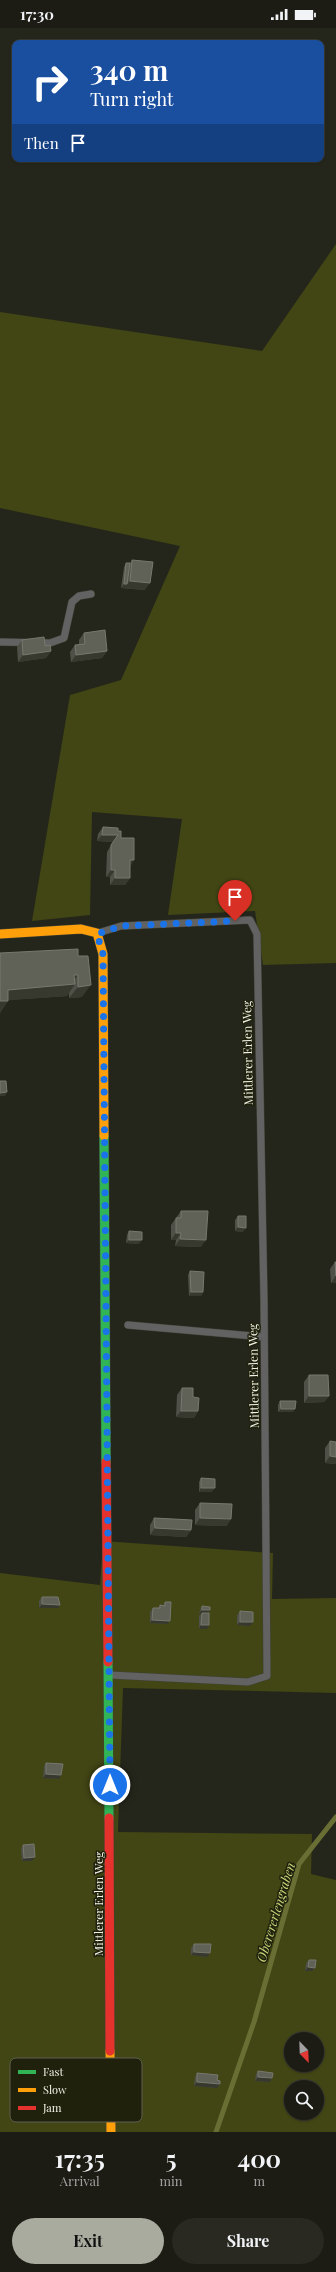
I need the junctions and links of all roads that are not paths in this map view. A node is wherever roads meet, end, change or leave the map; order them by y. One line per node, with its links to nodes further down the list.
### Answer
1 (91, 594): 2 (lane)
2 (0, 642)
3 (0, 934): 4 (street)
4 (97, 934): 6 (lane, Mittlerer Erlen Weg); 7 (street, Mittlerer Erlen Weg)
5 (128, 1325): 6 (lane)
6 (264, 1337): 7 (lane, Mittlerer Erlen Weg)
7 (110, 1675): 8 (street, Mittlerer Erlen Weg)
8 (111, 2058)
9 (111, 2122): 10 (street, Mittlerer Erlen Weg)
10 (111, 2132)

